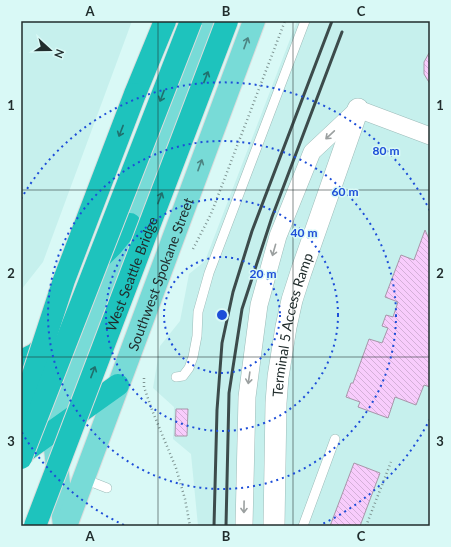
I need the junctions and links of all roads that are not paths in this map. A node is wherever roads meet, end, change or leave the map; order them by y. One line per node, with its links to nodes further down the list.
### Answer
1 (165, 21): 14 (highway, one-way to 14, bridge)
2 (191, 21): 18 (highway, one-way to 18, bridge)
3 (207, 21): 9 (main road)
4 (227, 21): 21 (highway, West Seattle Bridge, one-way to 4, bridge)
5 (254, 21): 13 (main road, Southwest Spokane Street, one-way to 5)
6 (305, 21): 11 (lane)
7 (358, 109): 8 (street); 23 (street, one-way to 23); 24 (street, Terminal 5 Access Ramp)
8 (430, 136)
9 (130, 224): 10 (highway); 15 (main road)
10 (21, 361)
11 (176, 377)
12 (21, 383): 15 (highway)
13 (118, 385): 15 (highway); 19 (main road, Southwest Spokane Street)
14 (21, 419)
15 (52, 432): 17 (highway); 22 (main road)
16 (335, 439): 25 (lane)
17 (21, 454)
18 (21, 458)
19 (84, 479): 20 (lane); 22 (main road, Southwest Spokane Street)
20 (107, 488)
21 (35, 526)
22 (65, 526)
23 (244, 526)
24 (274, 526)
25 (302, 526)

